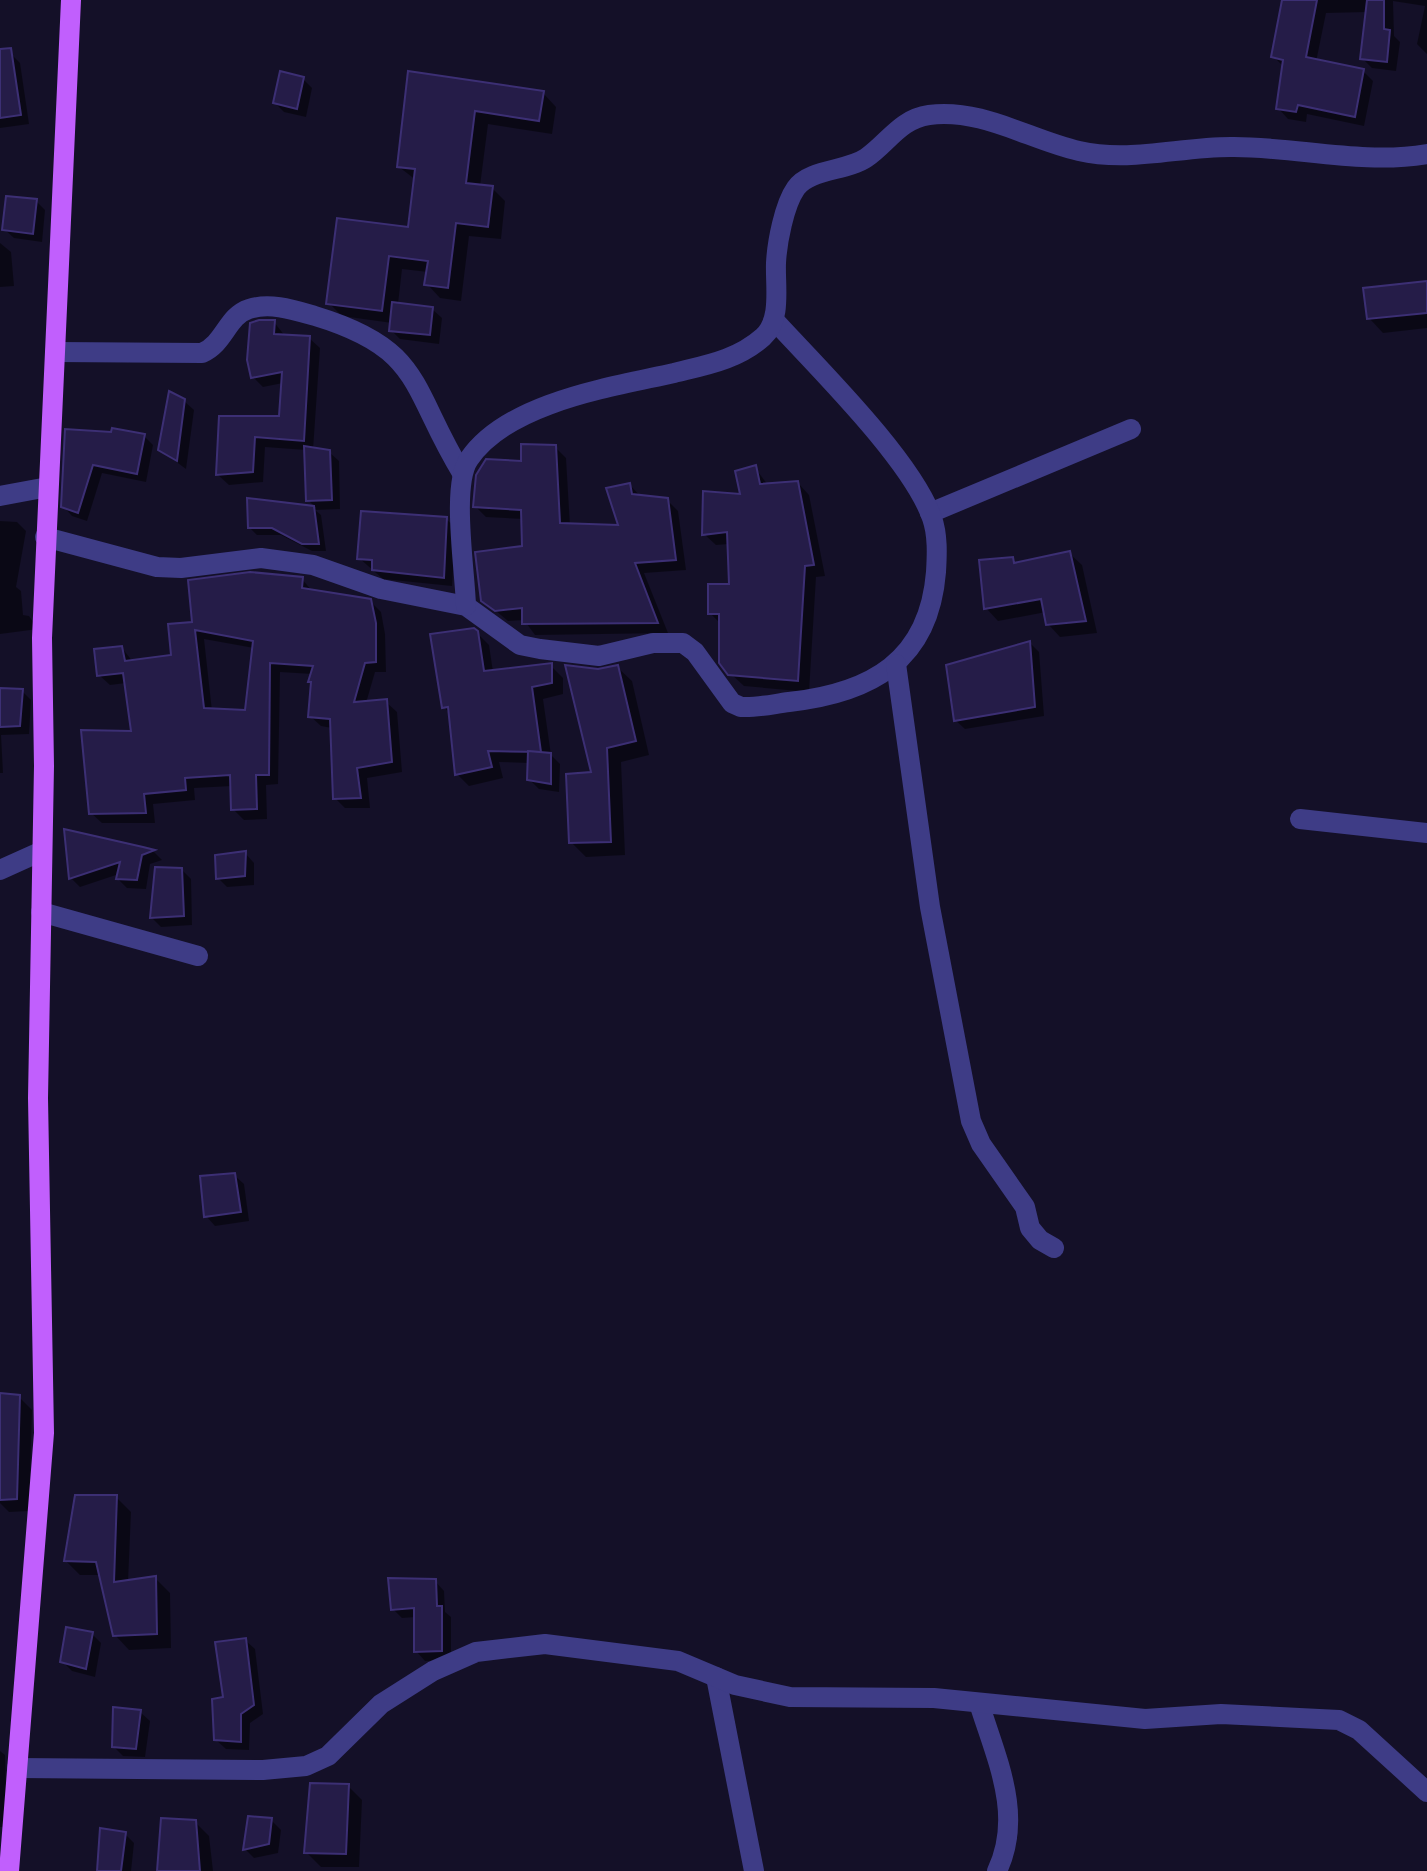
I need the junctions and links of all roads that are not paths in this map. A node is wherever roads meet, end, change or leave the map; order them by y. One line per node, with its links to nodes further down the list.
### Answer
1 (71, 0): 4 (main road)
2 (1427, 154): 3 (street)
3 (774, 320): 6 (street); 9 (street)
4 (55, 352): 6 (street); 7 (main road)
5 (1131, 429): 9 (street)
6 (462, 473): 11 (street)
7 (48, 487): 8 (street); 10 (main road)
8 (0, 496)
9 (930, 513): 12 (street)
10 (45, 537): 11 (street); 15 (main road)
11 (466, 606): 12 (street)
12 (896, 664): 19 (street)
13 (1300, 819): 14 (street)
14 (1427, 833)
15 (42, 851): 16 (street); 17 (main road)
16 (0, 870)
17 (41, 912): 18 (street); 22 (main road)
18 (198, 956)
19 (1054, 1248)
20 (716, 1677): 21 (street); 22 (street); 25 (street)
21 (979, 1703): 23 (street); 26 (street)
22 (17, 1768): 24 (main road)
23 (1427, 1792)
24 (9, 1871)
25 (754, 1871)
26 (997, 1871)

